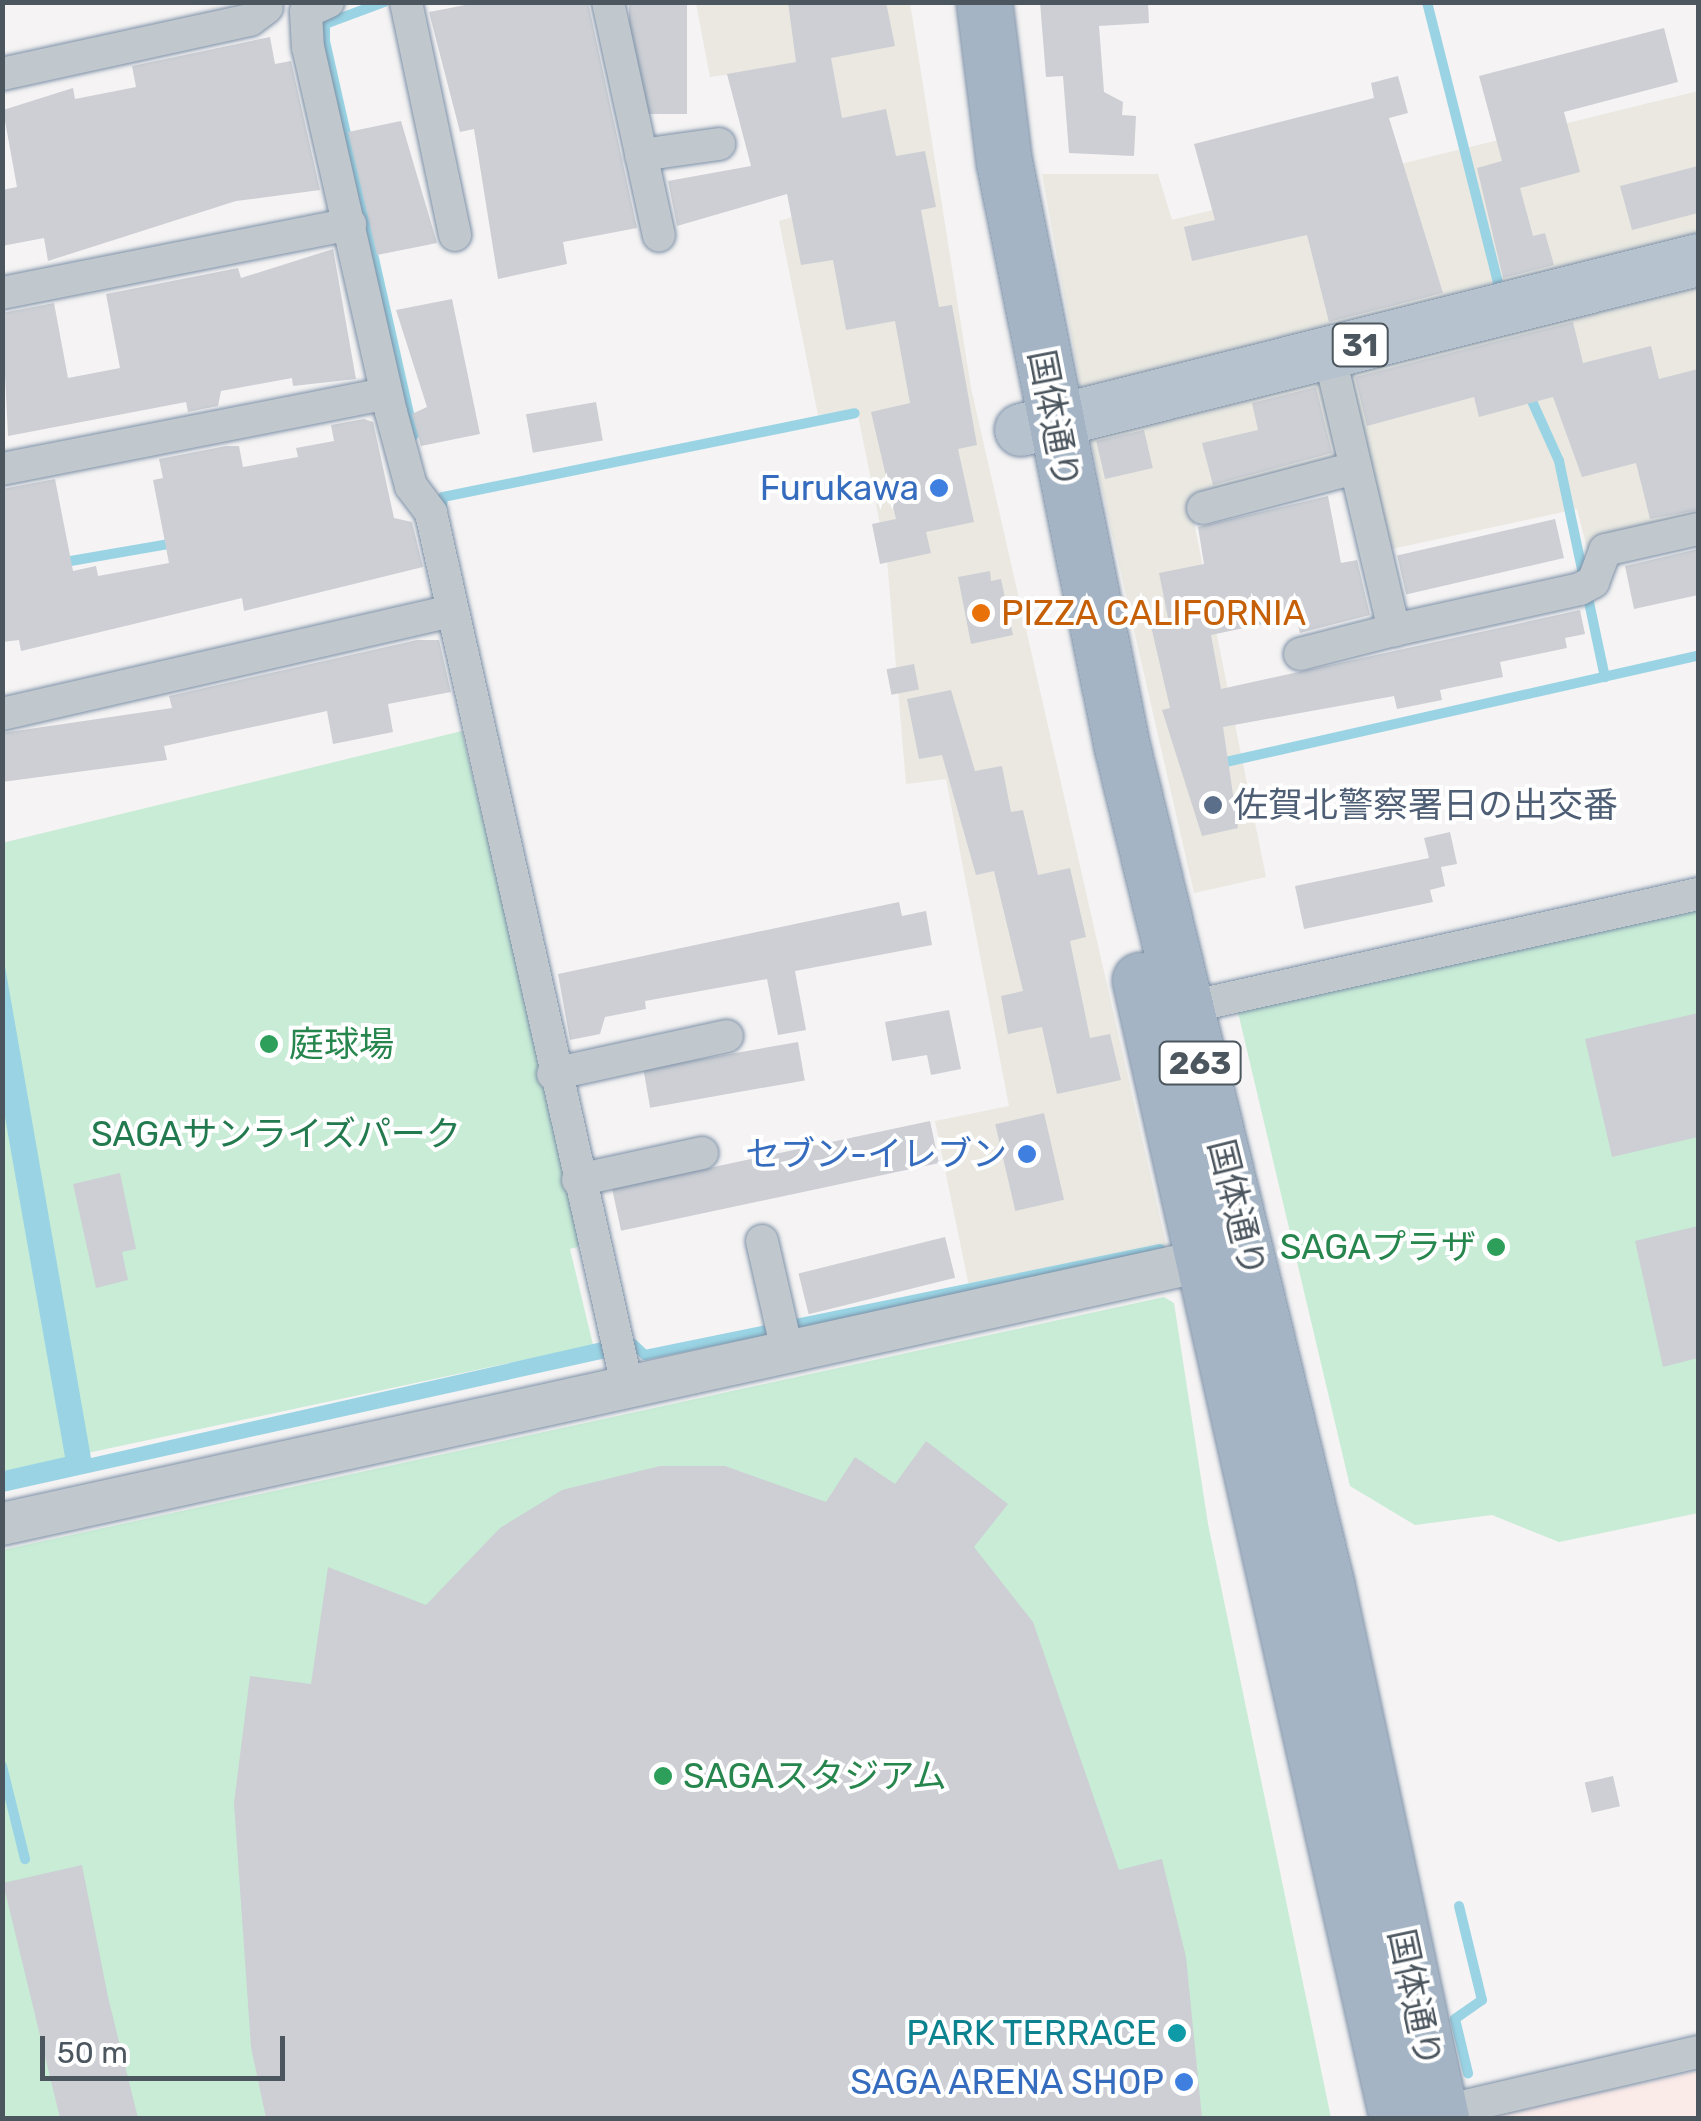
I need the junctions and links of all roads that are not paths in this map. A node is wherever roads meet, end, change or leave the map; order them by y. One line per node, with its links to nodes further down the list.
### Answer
1 (608, 2): 9 (street)
2 (952, 2): 17 (highway, 国体通り / 263)
3 (984, 2): 17 (highway, 国体通り / 263)
4 (267, 4): 6 (street); 7 (street)
5 (407, 6): 11 (street)
6 (317, 7): 10 (street)
7 (2, 74)
8 (718, 144): 9 (street)
9 (641, 156): 12 (street)
10 (350, 224): 14 (street); 16 (street)
11 (455, 234)
12 (659, 236)
13 (1698, 260): 15 (main road, 31)
14 (2, 292)
15 (1329, 353): 17 (main road, 31); 18 (street)
16 (386, 394): 19 (street); 22 (street)
17 (1037, 426): 27 (highway, 国体通り / 263); 33 (highway, 国体通り / 263)
18 (1355, 468): 20 (street); 23 (street)
19 (2, 469)
20 (1202, 508)
21 (1698, 529): 23 (street)
22 (448, 612): 25 (street); 29 (street)
23 (1394, 630): 24 (street)
24 (1300, 654)
25 (2, 714)
26 (1698, 894): 27 (street)
27 (1185, 1008): 38 (highway, 国体通り / 263)
28 (727, 1036): 29 (street)
29 (566, 1072): 31 (street)
30 (702, 1153): 31 (street)
31 (590, 1178): 35 (street)
32 (762, 1241): 34 (street)
33 (1207, 1260): 34 (street); 38 (highway, 国体通り / 263)
34 (787, 1350): 35 (street)
35 (621, 1361): 36 (street)
36 (2, 1524)
37 (1698, 2052): 38 (street)
38 (1426, 2116)

